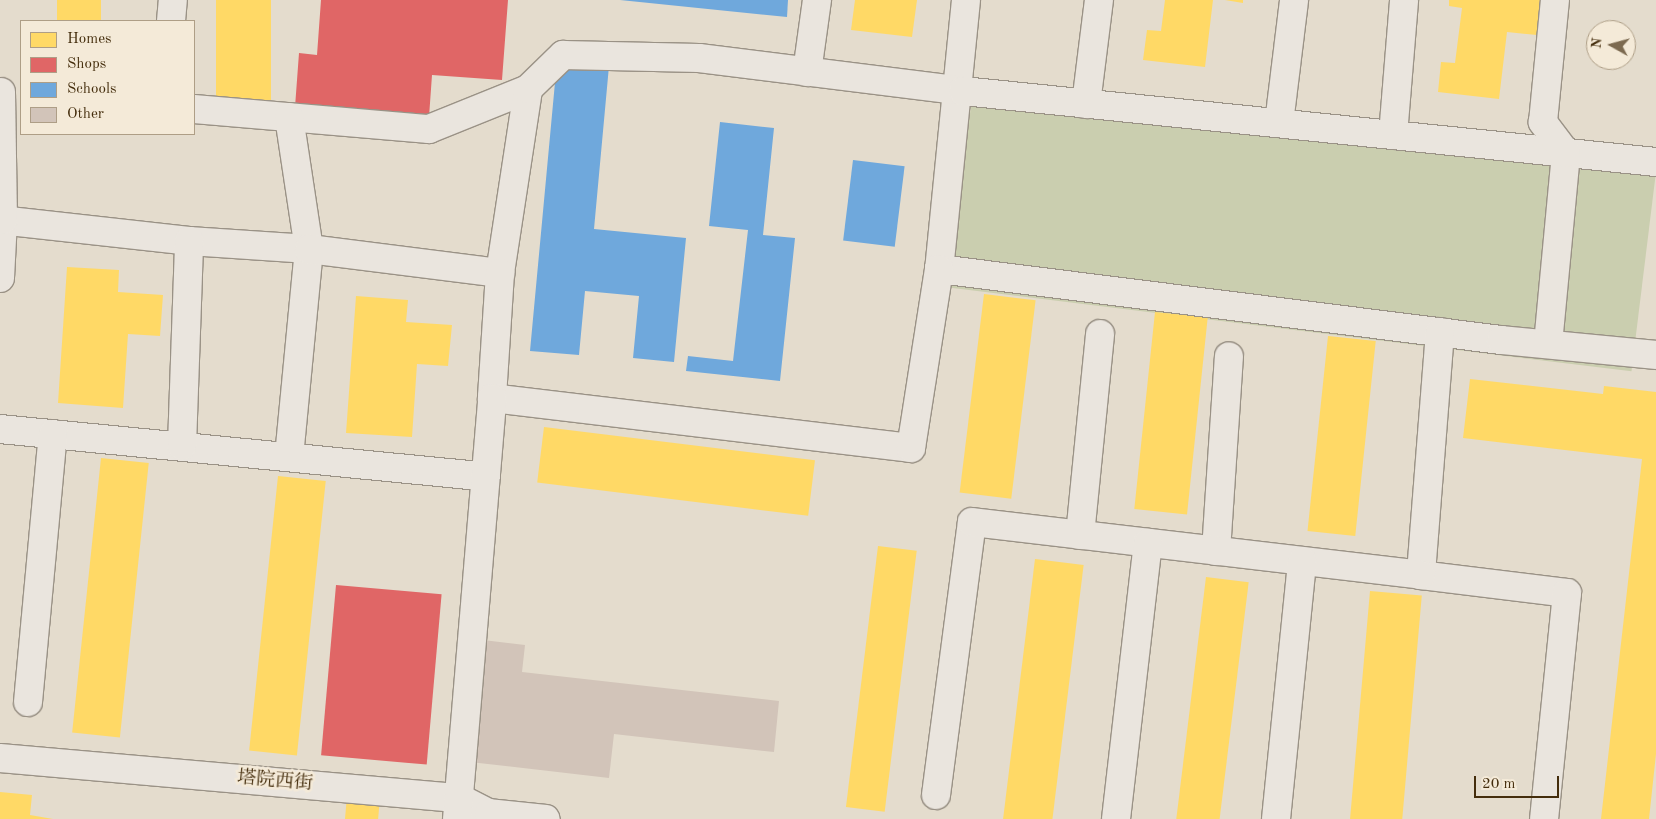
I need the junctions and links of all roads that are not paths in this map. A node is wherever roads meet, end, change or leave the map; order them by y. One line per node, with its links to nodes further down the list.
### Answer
1 (173, 0): 8 (street)
2 (817, 0): 9 (street)
3 (966, 0): 11 (street)
4 (1099, 0): 13 (street)
5 (1294, 0): 16 (street)
6 (1404, 0): 17 (street)
7 (1555, 0): 18 (street)
8 (171, 20)
9 (807, 72): 10 (street); 11 (street)
10 (528, 89): 15 (street); 24 (street)
11 (955, 90): 13 (street); 23 (street)
12 (8, 93): 20 (street)
13 (1086, 104): 16 (street)
14 (195, 109): 15 (street)
15 (289, 118): 22 (street)
16 (1279, 123): 17 (street)
17 (1394, 135): 18 (street)
18 (1566, 153): 19 (street); 28 (street)
19 (1656, 162)
20 (2, 220): 21 (street); 25 (street)
21 (189, 240): 22 (street); 34 (street)
22 (309, 249): 24 (street); 35 (street)
23 (939, 269): 26 (street); 31 (street)
24 (500, 273): 31 (street)
25 (0, 278)
26 (1440, 332): 28 (street); 41 (street)
27 (1100, 334): 37 (street)
28 (1548, 344): 29 (street)
29 (1656, 355)
30 (1229, 356): 39 (street)
31 (492, 398): 36 (street)
32 (0, 429): 33 (street)
33 (53, 434): 34 (street); 42 (street)
34 (182, 446): 35 (street)
35 (289, 457): 36 (street)
36 (486, 477): 45 (street)
37 (1080, 535): 38 (street); 44 (street)
38 (1148, 543): 39 (street); 47 (street)
39 (1216, 551): 40 (street)
40 (1302, 561): 41 (street); 48 (street)
41 (1420, 575): 49 (street)
42 (28, 702)
43 (0, 758): 45 (street, 塔院西街)
44 (936, 795)
45 (458, 808): 46 (street, 塔院西街)
46 (546, 819)
47 (1116, 819)
48 (1276, 819)
49 (1544, 819)

